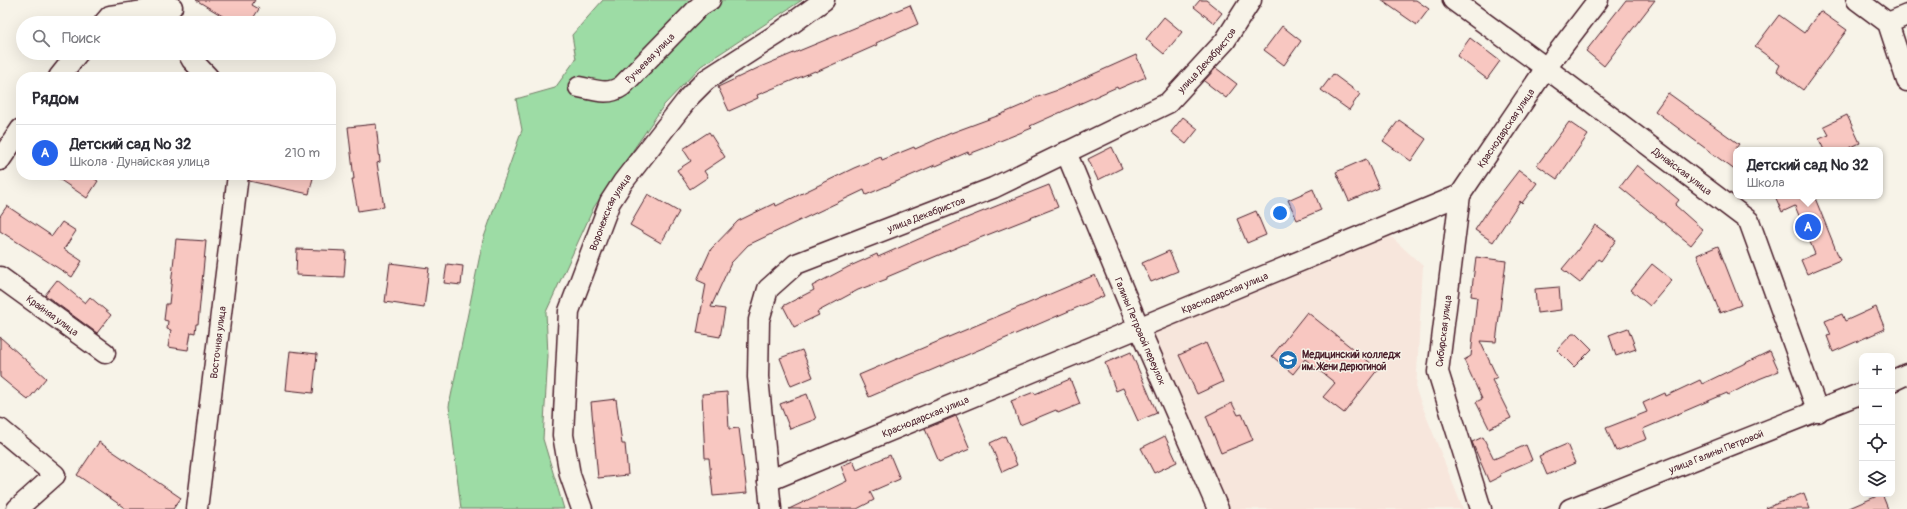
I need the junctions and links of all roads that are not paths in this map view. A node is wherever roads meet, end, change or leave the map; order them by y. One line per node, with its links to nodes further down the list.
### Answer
1 (710, 0): 17 (street, Ручьевая улица)
2 (824, 0): 34 (street, Воронежская улица)
3 (1251, 0): 19 (street, улица Декабристов)
4 (1453, 0): 13 (street, Дунайская улица)
5 (1598, 0): 13 (street, Краснодарская улица)
6 (1856, 0): 10 (street)
7 (175, 10): 9 (street)
8 (1907, 15): 10 (street)
9 (110, 16)
10 (1888, 23): 16 (street)
11 (72, 60): 14 (street)
12 (192, 60): 15 (street)
13 (1546, 68): 22 (street, Краснодарская улица); 29 (street, Дунайская улица)
14 (63, 72)
15 (203, 72)
16 (1907, 81)
17 (579, 87)
18 (16, 136): 20 (street)
19 (1066, 152): 24 (street, Галины Петровой переулок); 31 (street, улица Декабристов)
20 (0, 160)
21 (237, 180): 33 (street, Восточная улица)
22 (1460, 195): 24 (street, Краснодарская улица); 37 (street, Сибирская улица)
23 (0, 277): 25 (street, Крайняя улица)
24 (1139, 328): 31 (street, Краснодарская улица); 36 (street, Галины Петровой переулок)
25 (106, 353)
26 (1907, 374): 27 (street)
27 (1895, 380)
28 (1859, 394): 29 (street, улица Галины Петровой)
29 (1818, 412): 38 (street, улица Галины Петровой)
30 (0, 429): 32 (street)
31 (768, 481): 35 (street, улица Декабристов)
32 (17, 509)
33 (197, 509)
34 (582, 509)
35 (771, 509)
36 (1218, 509)
37 (1481, 509)
38 (1570, 509)

